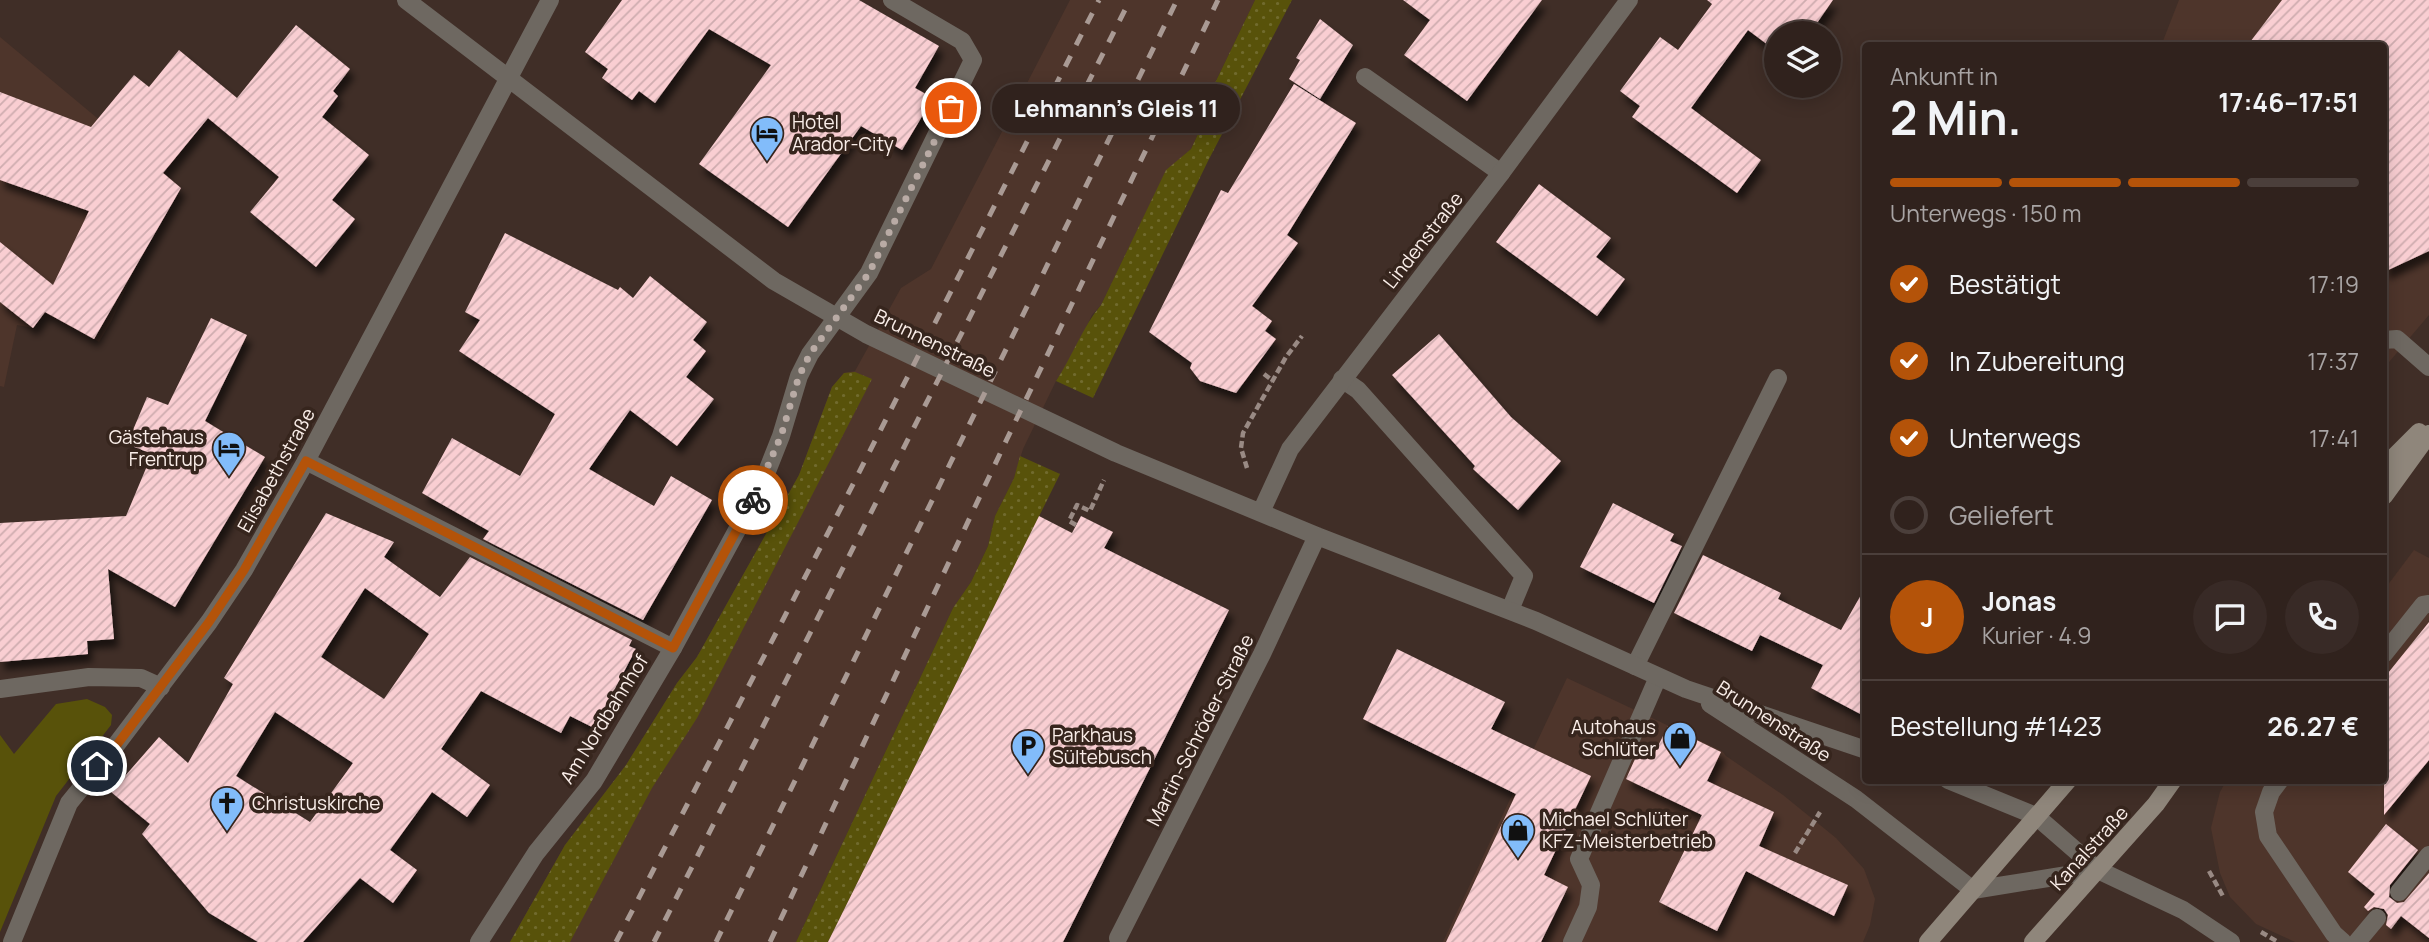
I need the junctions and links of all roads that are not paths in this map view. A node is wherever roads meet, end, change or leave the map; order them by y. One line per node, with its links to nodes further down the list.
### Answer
1 (406, 0): 6 (street, Brunnenstraße)
2 (550, 0): 6 (street, Elisabethstraße)
3 (892, 0): 8 (street, Am Nordbahnhof)
4 (1629, 0): 7 (street, Lindenstraße)
5 (1365, 77): 7 (street)
6 (508, 79): 8 (street, Brunnenstraße); 15 (street, Elisabethstraße)
7 (1501, 173): 12 (street, Lindenstraße)
8 (835, 318): 18 (street, Brunnenstraße); 22 (street, Am Nordbahnhof)
9 (2387, 340): 10 (street)
10 (2429, 367)
11 (1778, 378): 24 (street)
12 (1342, 379): 18 (street, Lindenstraße); 21 (street)
13 (2429, 423): 16 (main road)
14 (2429, 434): 17 (main road)
15 (306, 461): 22 (street); 26 (street, Elisabethstraße)
16 (2387, 464)
17 (2387, 492)
18 (1262, 512): 19 (street, Brunnenstraße)
19 (1317, 536): 21 (street, Brunnenstraße); 40 (street, Martin-Schröder-Straße)
20 (2429, 604): 23 (street)
21 (1510, 610): 24 (street, Brunnenstraße)
22 (673, 648): 42 (street, Am Nordbahnhof)
23 (2387, 650)
24 (1635, 666): 25 (street, Brunnenstraße)
25 (1658, 677): 28 (street, Brunnenstraße); 43 (street)
26 (161, 687): 27 (street); 41 (street, Elisabethstraße)
27 (0, 688)
28 (1686, 689): 29 (street, Brunnenstraße); 37 (street, Brunnenstraße)
29 (1862, 749)
30 (1958, 784): 34 (street)
31 (2064, 784): 34 (main road)
32 (2170, 784): 36 (main road, Kanalstraße)
33 (2277, 784): 47 (street)
34 (2036, 816): 36 (street); 37 (main road)
35 (2429, 855): 38 (street)
36 (2098, 870): 37 (street); 45 (main road, Kanalstraße); 46 (street)
37 (1973, 890): 44 (main road)
38 (2399, 891)
39 (2377, 918): 48 (street)
40 (1118, 940)
41 (12, 942)
42 (479, 942)
43 (1572, 942)
44 (1928, 942)
45 (2033, 942)
46 (2231, 942)
47 (2343, 942)
48 (2357, 942)

